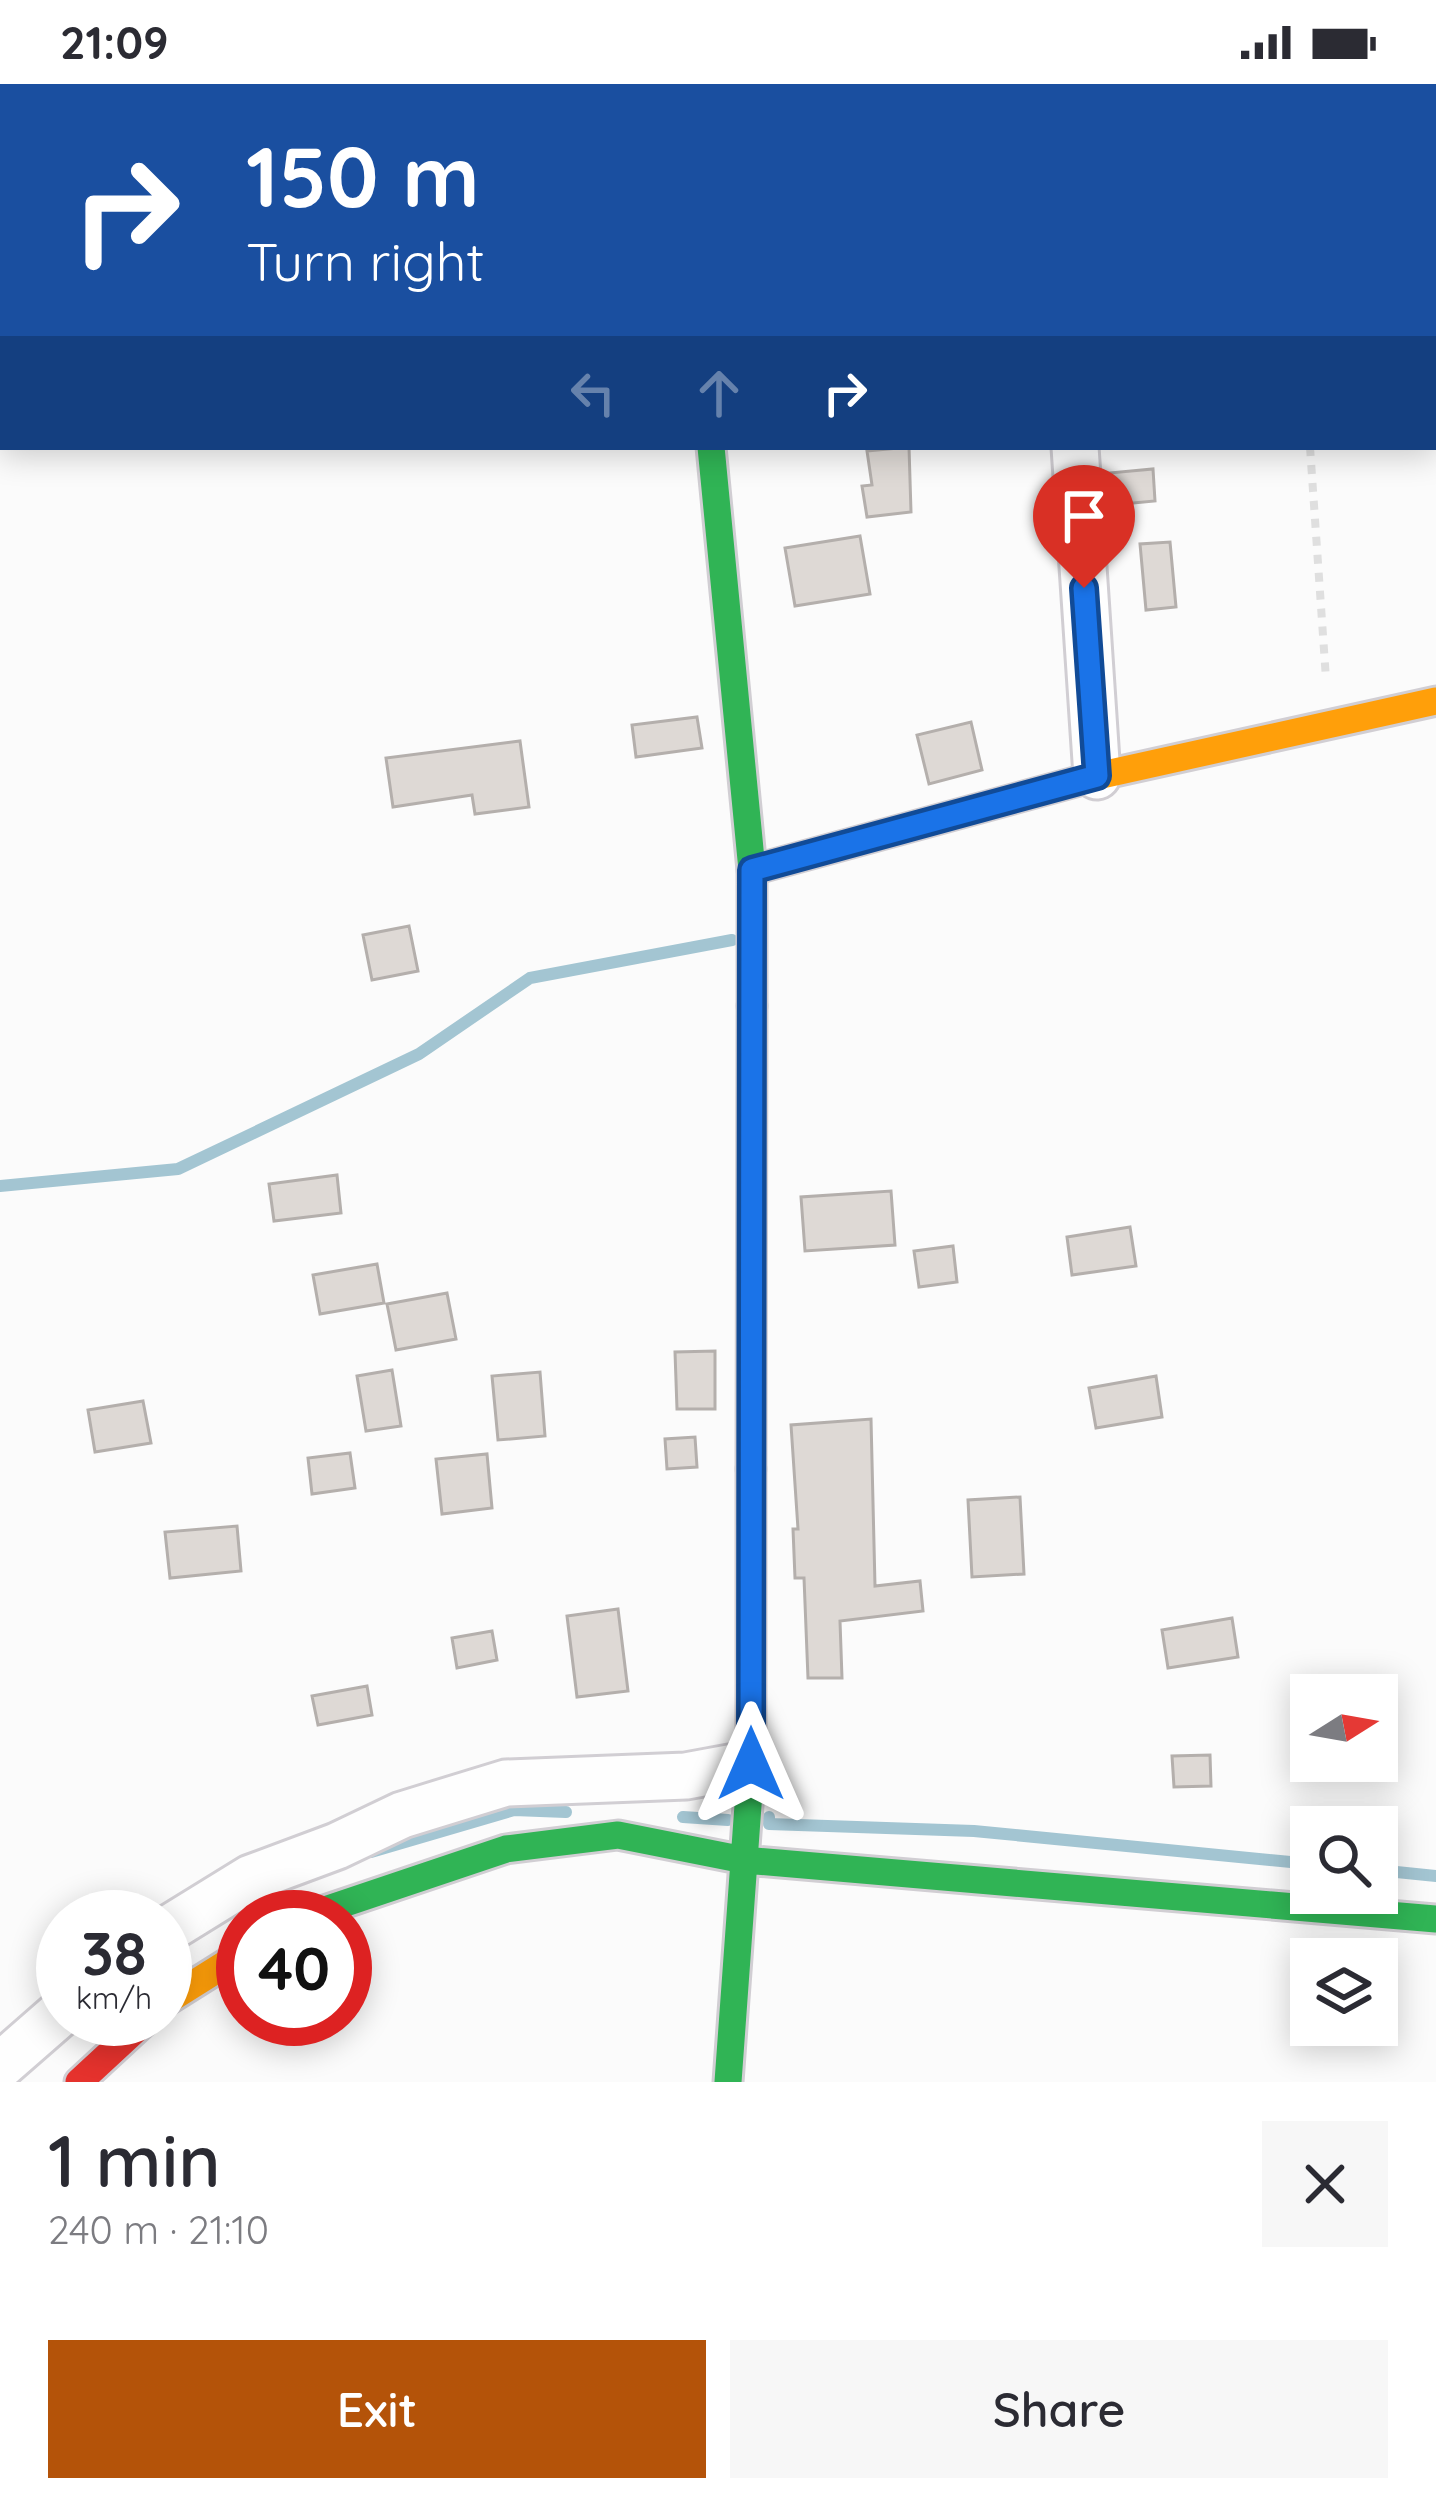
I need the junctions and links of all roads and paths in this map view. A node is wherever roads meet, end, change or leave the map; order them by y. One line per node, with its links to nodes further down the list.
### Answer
1 (711, 450): 7 (street)
2 (1075, 450): 6 (street)
3 (1310, 450): 5 (path)
4 (1436, 700): 5 (street)
5 (1329, 724): 6 (street)
6 (1097, 776): 7 (street)
7 (752, 870): 8 (street)
8 (751, 1764): 9 (street); 11 (street)
9 (744, 1860): 10 (street); 12 (street); 17 (street)
10 (372, 1894)
11 (192, 1914)
12 (1436, 1919)
13 (36, 2035): 15 (street)
14 (118, 2046): 16 (street)
15 (0, 2066)
16 (79, 2082)
17 (728, 2082)

